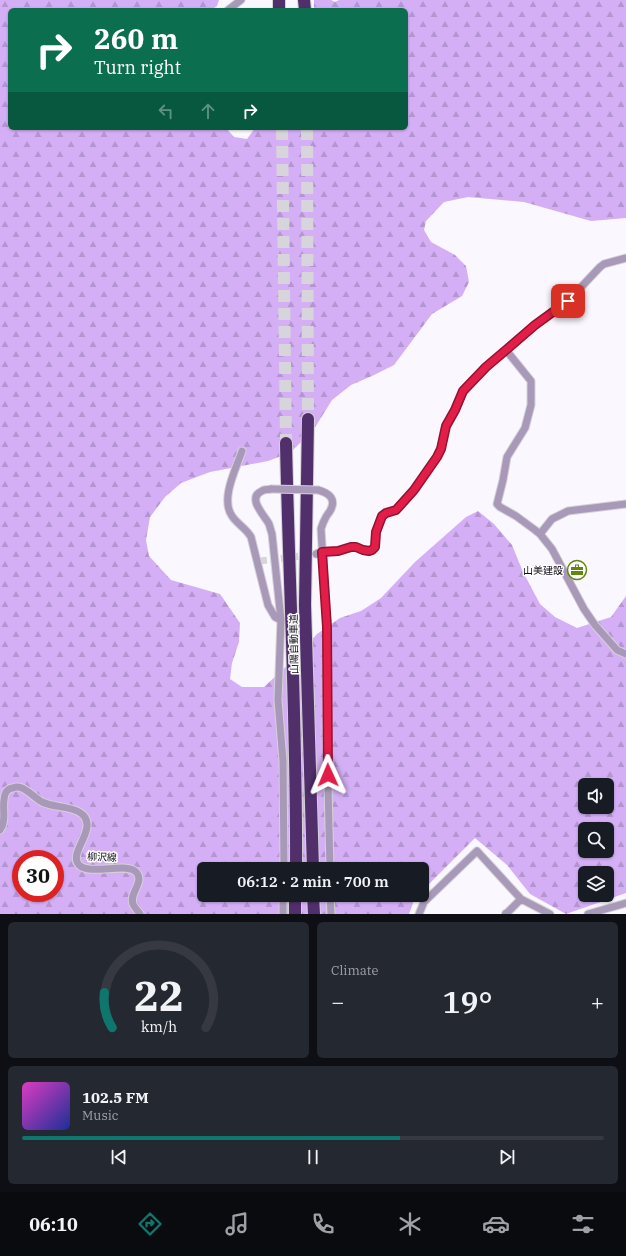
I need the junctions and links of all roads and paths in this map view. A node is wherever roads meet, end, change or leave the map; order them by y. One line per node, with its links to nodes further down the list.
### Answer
1 (241, 0): 2 (street)
2 (231, 8)
3 (626, 258): 4 (street)
4 (506, 350): 9 (street); 10 (street)
5 (308, 419): 16 (highway, 山陽自動車道)
6 (286, 443): 15 (highway, 山陽自動車道)
7 (242, 451): 11 (street)
8 (626, 504): 9 (street)
9 (540, 534): 12 (street)
10 (319, 553): 11 (street, bridge); 17 (street)
11 (281, 620): 14 (street)
12 (626, 654)
13 (0, 830): 25 (street, 柳沢線)
14 (284, 862)
15 (296, 862)
16 (313, 862)
17 (330, 862)
18 (521, 900): 30 (street); 31 (street); 32 (street)
19 (283, 902): 26 (street)
20 (295, 902): 27 (highway)
21 (314, 902): 28 (highway)
22 (330, 902): 29 (street)
23 (626, 903): 24 (street)
24 (599, 913): 33 (street)
25 (140, 914)
26 (283, 914)
27 (295, 914)
28 (314, 914)
29 (331, 914)
30 (419, 914)
31 (506, 914)
32 (550, 914)
33 (588, 914)

